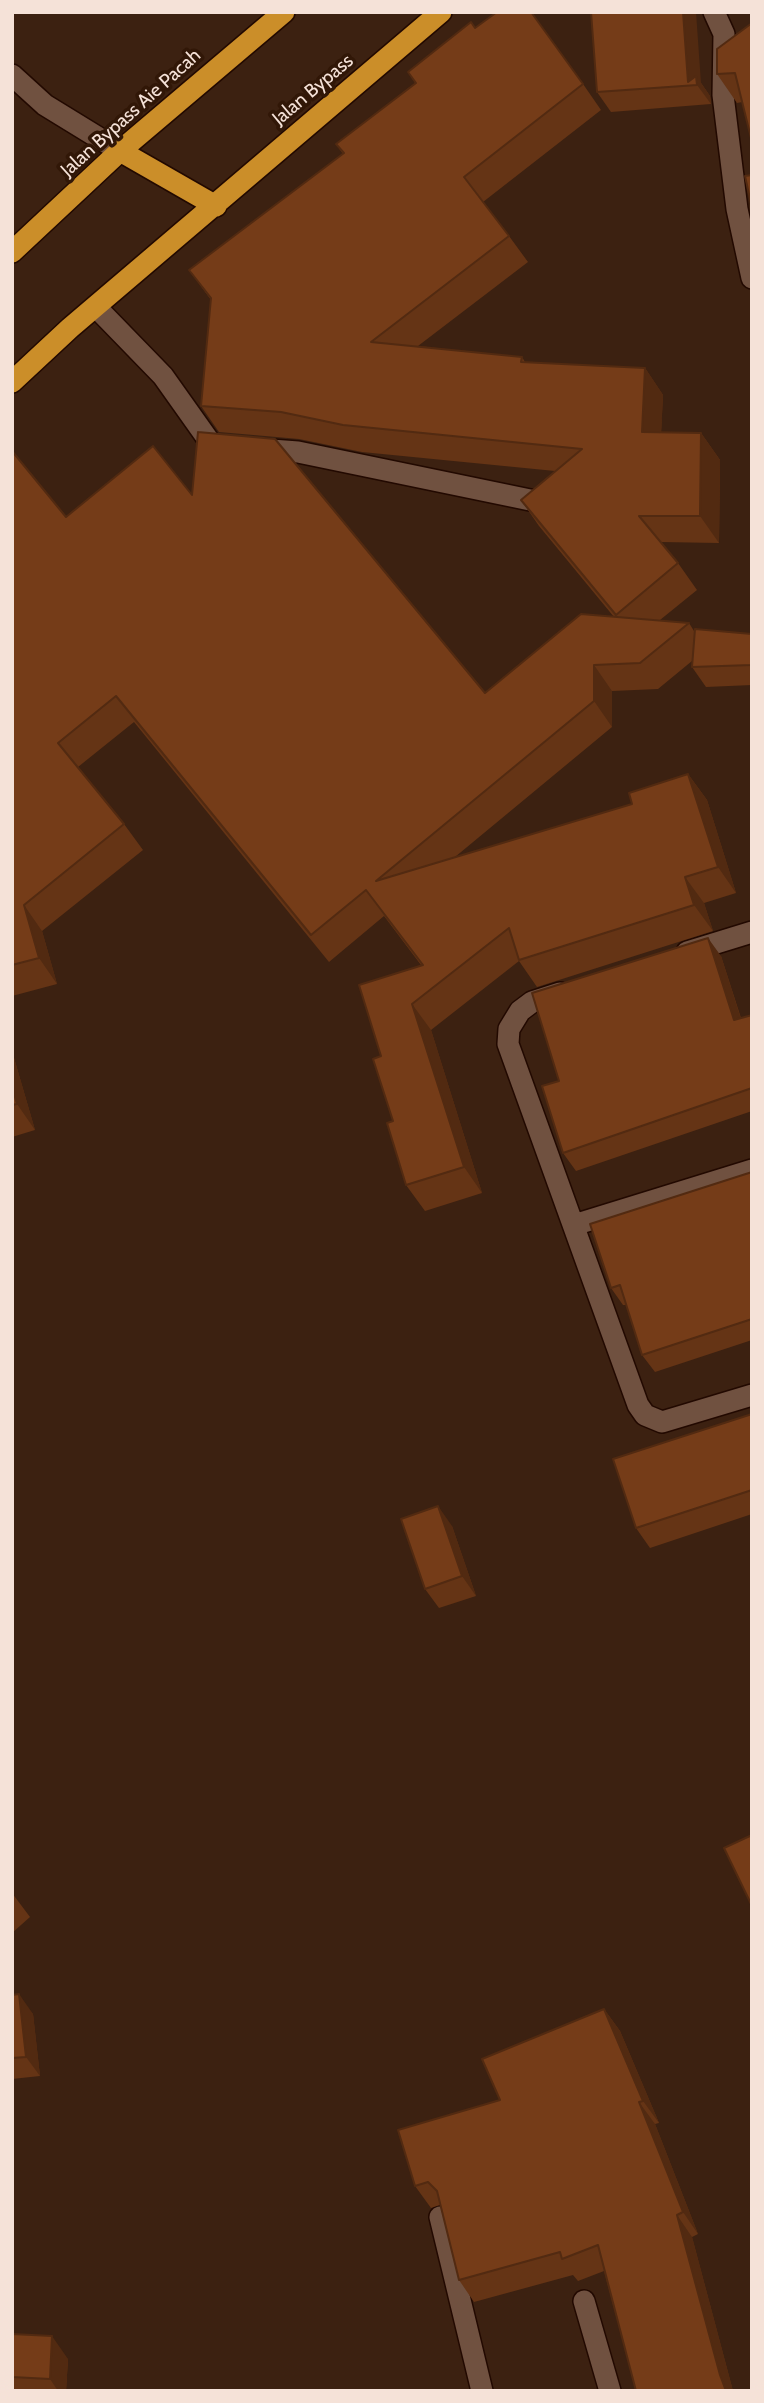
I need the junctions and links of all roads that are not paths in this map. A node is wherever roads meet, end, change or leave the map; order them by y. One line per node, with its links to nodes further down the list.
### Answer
1 (284, 12): 5 (highway, Jalan Bypass Aie Pacah)
2 (441, 12): 6 (highway, Jalan Bypass)
3 (714, 12): 8 (street)
4 (12, 75): 5 (street)
5 (120, 151): 6 (highway); 7 (highway, Jalan Bypass Aie Pacah)
6 (216, 206): 9 (highway, Jalan Bypass)
7 (12, 252)
8 (752, 278)
9 (96, 307): 10 (highway, Jalan Bypass); 11 (street)
10 (12, 382)
11 (535, 501)
12 (752, 932): 13 (street)
13 (661, 961)
14 (584, 985): 16 (street)
15 (752, 1170): 16 (street)
16 (574, 1225): 17 (street)
17 (752, 1395)
18 (440, 2217): 20 (street)
19 (584, 2301): 21 (street)
20 (482, 2391)
21 (610, 2391)

